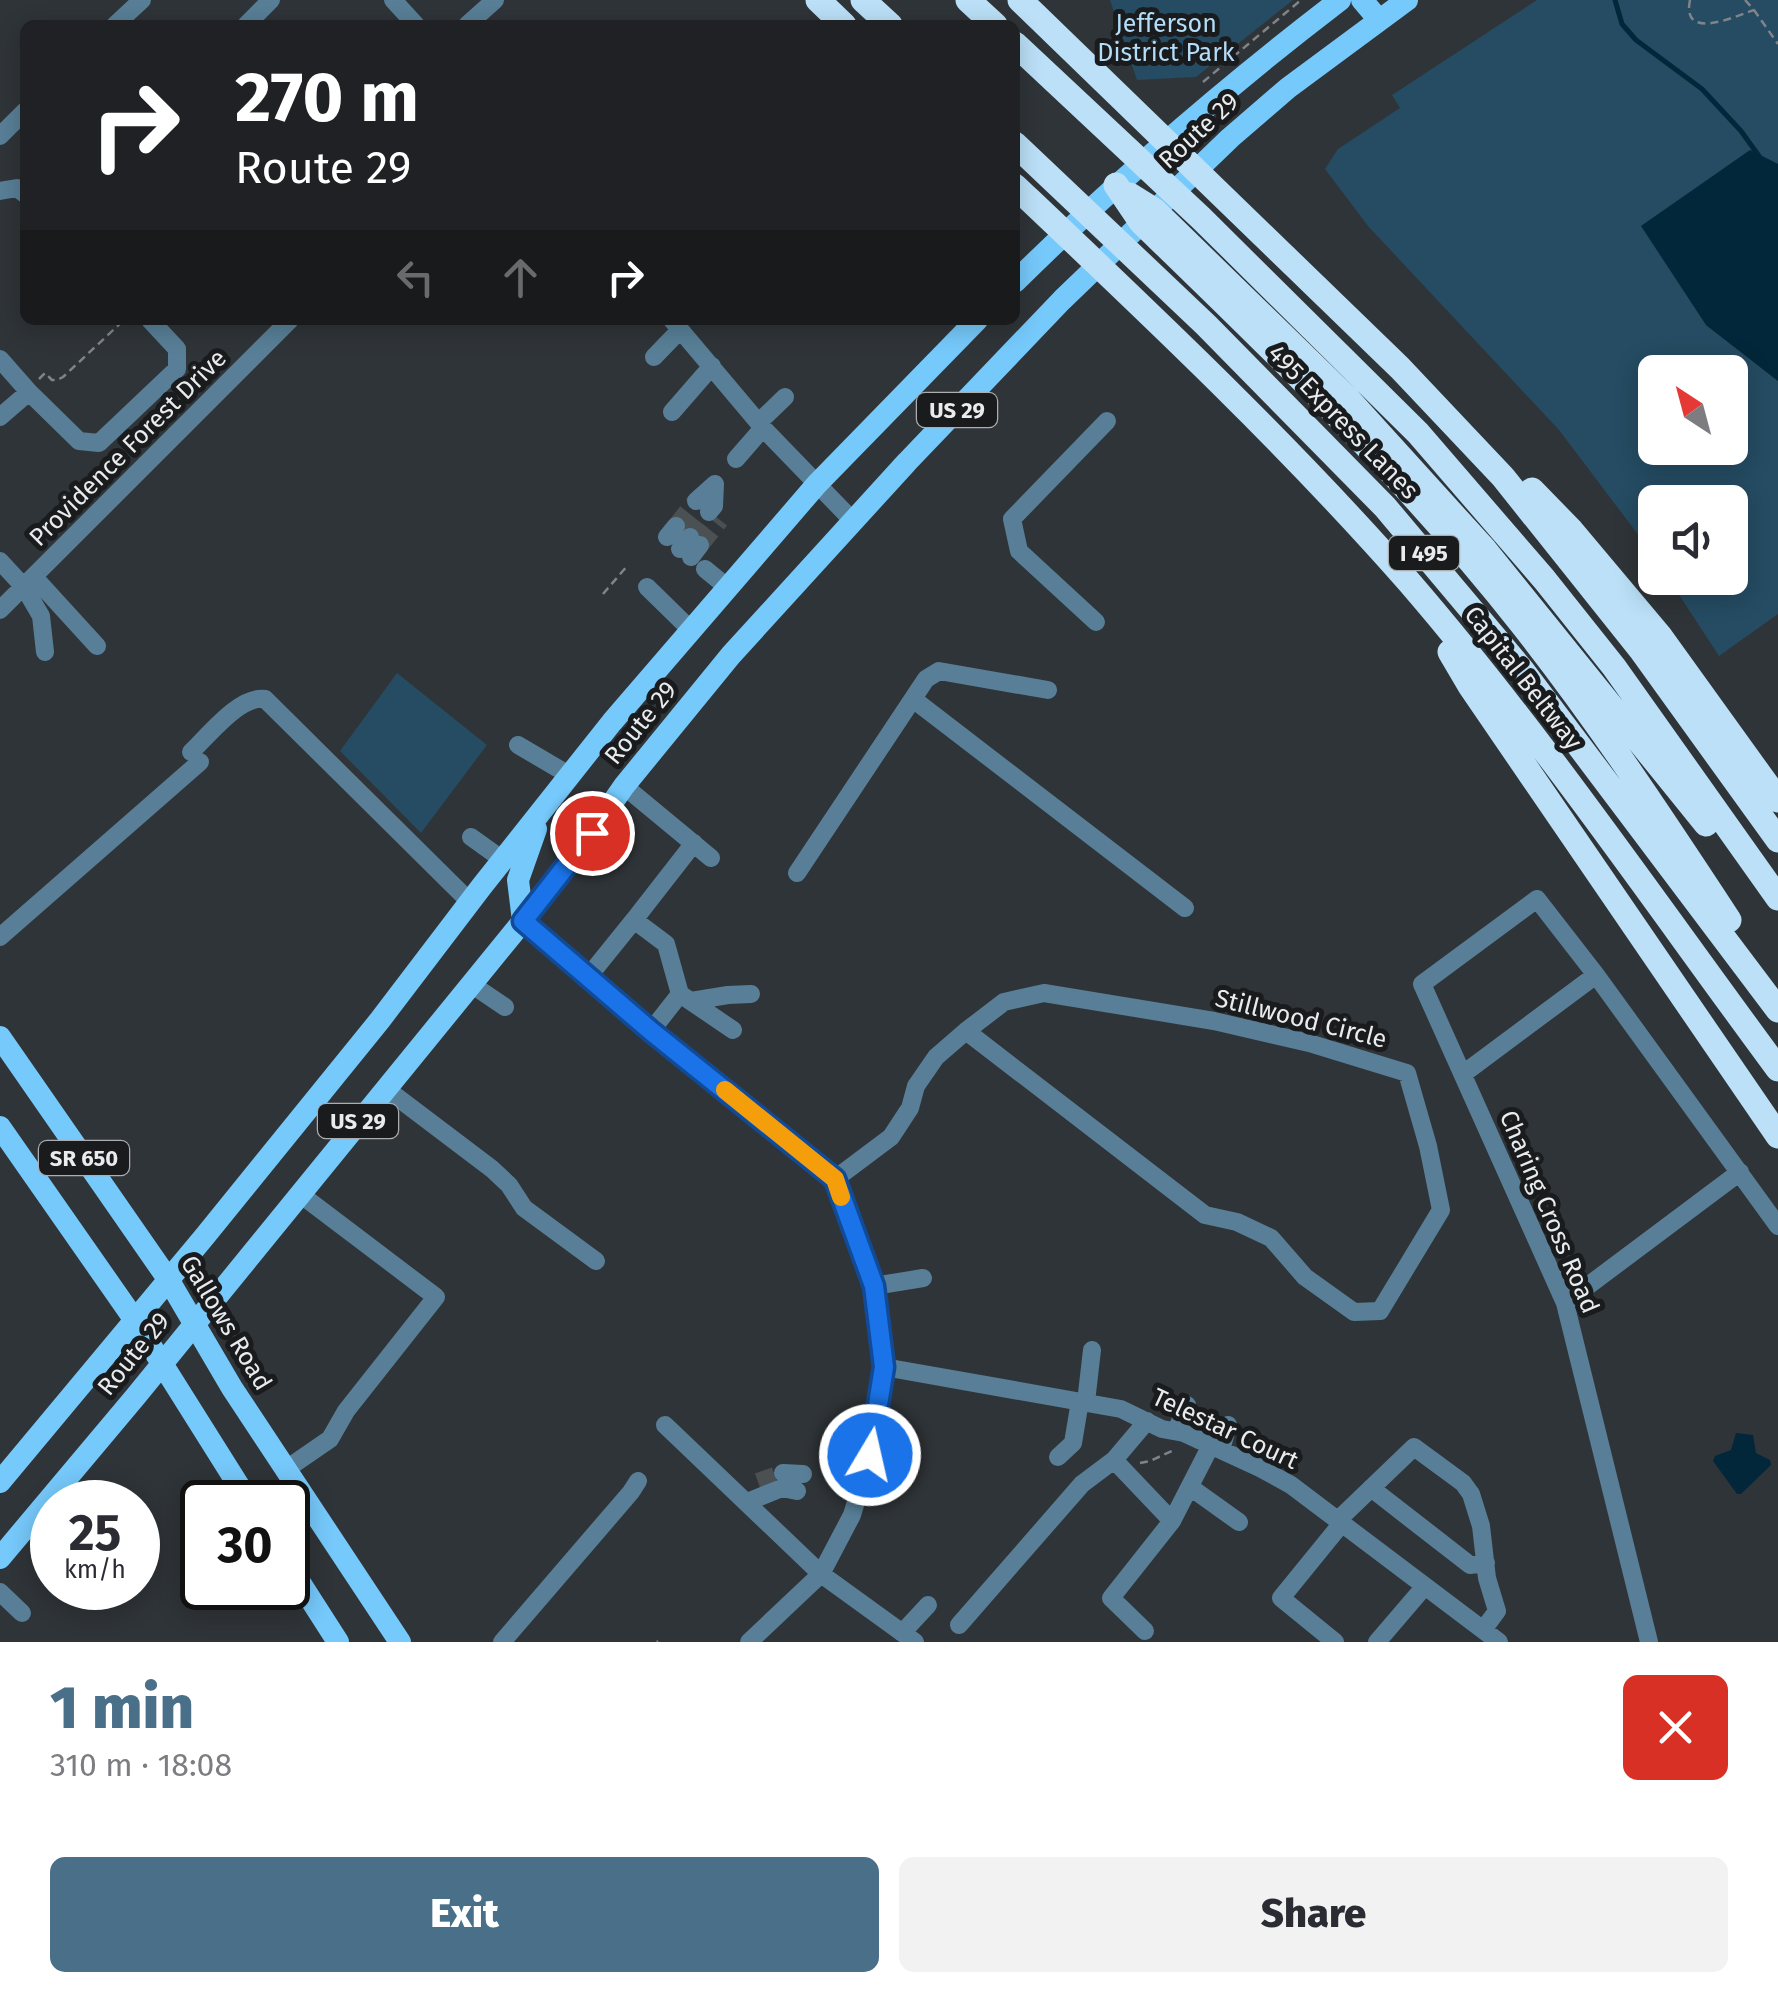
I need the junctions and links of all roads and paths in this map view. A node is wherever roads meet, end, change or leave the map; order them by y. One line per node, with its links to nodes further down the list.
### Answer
1 (142, 0): 16 (street)
2 (271, 0): 17 (street)
3 (393, 0): 18 (street)
4 (494, 0): 19 (street)
5 (818, 0): 20 (highway)
6 (863, 0): 21 (highway)
7 (968, 0): 22 (highway)
8 (1020, 0): 43 (highway)
9 (1301, 0): 26 (path)
10 (1340, 0): 30 (main road, Route 29)
11 (1362, 0): 23 (main road)
12 (1406, 0): 23 (main road, Route 29 / US 29)
13 (1690, 0): 15 (path)
14 (1745, 0): 15 (path)
15 (1754, 10): 24 (path)
16 (121, 20)
17 (251, 20)
18 (411, 20)
19 (472, 20)
20 (839, 20)
21 (885, 20)
22 (990, 20)
23 (1380, 20): 32 (main road, Route 29 / US 29)
24 (1778, 44)
25 (1020, 49): 80 (highway, 495 Express Lanes)
26 (1200, 86)
27 (20, 117): 28 (street)
28 (0, 136)
29 (1020, 149): 94 (highway, 495 Express Lanes / I 495)
30 (1116, 185): 32 (highway); 34 (main road, Route 29)
31 (1020, 191): 58 (highway, Capital Beltway / I 495)
32 (1148, 216): 33 (highway); 53 (main road, Route 29 / US 29)
33 (1194, 261): 83 (highway); 91 (highway)
34 (1022, 276)
35 (119, 325): 44 (path)
36 (154, 325): 44 (street)
37 (285, 325): 57 (street, Providence Forest Drive)
38 (676, 325): 40 (street); 42 (street)
39 (972, 325): 51 (main road, Route 29 / US 29)
40 (654, 357)
41 (0, 358): 44 (street)
42 (712, 366): 46 (street); 49 (street)
43 (1400, 368): 72 (highway); 75 (highway)
44 (28, 391): 47 (street)
45 (784, 397): 49 (street)
46 (672, 412)
47 (0, 418)
48 (1107, 421): 63 (street)
49 (761, 425): 50 (street); 51 (street)
50 (736, 459)
51 (817, 484): 53 (street); 60 (main road, Route 29 / US 29)
52 (708, 511): 52 (street)
53 (852, 520): 71 (main road, Route 29 / US 29)
54 (687, 546): 60 (street)
55 (0, 561): 57 (street)
56 (628, 565): 61 (path)
57 (29, 582): 62 (street, Providence Forest Drive); 65 (street); 66 (street)
58 (1410, 584): 99 (highway, Capital Beltway / I 495); 103 (highway)
59 (647, 588): 64 (street)
60 (726, 588): 64 (main road, Route 29 / US 29)
61 (603, 594)
62 (0, 610)
63 (1096, 622)
64 (691, 630): 70 (main road, Route 29 / US 29)
65 (97, 646)
66 (45, 652)
67 (1048, 690): 68 (street)
68 (913, 699): 79 (street); 82 (street)
69 (518, 745): 70 (street)
70 (570, 775): 73 (main road, Route 29 / US 29)
71 (624, 786): 76 (street); 85 (main road, Route 29 / US 29)
72 (1778, 800)
73 (542, 812): 78 (main road, Route 29 / US 29); 85 (main road)
74 (471, 837): 78 (street)
75 (1778, 840)
76 (694, 843): 77 (street); 84 (street)
77 (711, 858)
78 (503, 860): 81 (main road, Route 29 / US 29)
79 (798, 873)
80 (1778, 898)
81 (470, 902): 86 (street); 109 (main road, Route 29 / US 29)
82 (1185, 908)
83 (1778, 913)
84 (634, 920): 88 (street); 92 (street)
85 (523, 921): 88 (street); 89 (main road, Route 29 / US 29)
86 (0, 937)
87 (1596, 975): 100 (street); 100 (street, Charing Cross Road); 104 (street)
88 (588, 977): 96 (street)
89 (471, 984): 93 (street); 101 (main road, Route 29 / US 29)
90 (752, 994): 92 (street)
91 (1778, 994)
92 (686, 998): 95 (street); 96 (street)
93 (506, 1007)
94 (1778, 1010)
95 (733, 1030)
96 (651, 1031): 105 (street)
97 (966, 1032): 97 (street, Stillwood Circle); 105 (street, Stillwood Circle)
98 (0, 1037): 109 (main road, Gallows Road / SR 650)
99 (1778, 1070)
100 (1463, 1074): 112 (street, Charing Cross Road)
101 (385, 1088): 106 (main road, Route 29 / US 29); 108 (street)
102 (0, 1127): 113 (main road, SR 650)
103 (1778, 1136)
104 (1740, 1172): 107 (street); 112 (street)
105 (835, 1179): 111 (street)
106 (300, 1194): 114 (main road, Route 29 / US 29); 128 (street)
107 (1778, 1226)
108 (596, 1261)
109 (168, 1278): 113 (main road, Route 29 / US 29); 114 (main road, Gallows Road / SR 650)
110 (923, 1278): 111 (street)
111 (874, 1286): 117 (street)
112 (1566, 1303): 161 (street, Charing Cross Road)
113 (134, 1318): 116 (main road, SR 650); 133 (main road, Route 29 / US 29)
114 (196, 1322): 116 (main road, Route 29 / US 29); 128 (main road, Gallows Road / SR 650)
115 (1092, 1350): 118 (street)
116 (162, 1363): 130 (main road, Route 29 / US 29); 131 (main road, SR 650)
117 (884, 1367): 118 (street, Telestar Court); 144 (street)
118 (1083, 1402): 120 (street, Telestar Court); 125 (street)
119 (1186, 1405): 123 (street)
120 (1146, 1421): 123 (street, Telestar Court); 126 (street)
121 (665, 1424): 137 (street)
122 (1228, 1425): 124 (street)
123 (1175, 1440): 124 (street, Telestar Court); 127 (path)
124 (1216, 1448): 135 (street); 140 (street, Telestar Court)
125 (1058, 1457)
126 (1114, 1460): 138 (street); 150 (street)
127 (1133, 1464)
128 (285, 1470): 155 (main road, Gallows Road / SR 650)
129 (783, 1473): 137 (street)
130 (65, 1480)
131 (235, 1480)
132 (638, 1481): 156 (street)
133 (0, 1482)
134 (758, 1482): 137 (street)
135 (1190, 1487): 138 (street); 139 (street)
136 (1371, 1488): 140 (street); 143 (street); 143 (street)
137 (743, 1499): 144 (street)
138 (1172, 1520): 152 (street)
139 (1239, 1522)
140 (1340, 1522): 145 (street, Telestar Court); 158 (street)
141 (30, 1523): 142 (main road, Route 29 / US 29)
142 (0, 1558)
143 (1486, 1563): 151 (street)
144 (822, 1574): 153 (street); 157 (street)
145 (1426, 1586): 151 (street, Telestar Court); 159 (street)
146 (0, 1592): 149 (street)
147 (310, 1598): 154 (main road)
148 (928, 1605): 153 (street)
149 (22, 1614)
150 (958, 1625)
151 (1483, 1630): 160 (street, Telestar Court)
152 (1146, 1631)
153 (909, 1637)
154 (338, 1642)
155 (400, 1642)
156 (502, 1642)
157 (748, 1642)
158 (1335, 1642)
159 (1377, 1642)
160 (1499, 1642)
161 (1649, 1642)

